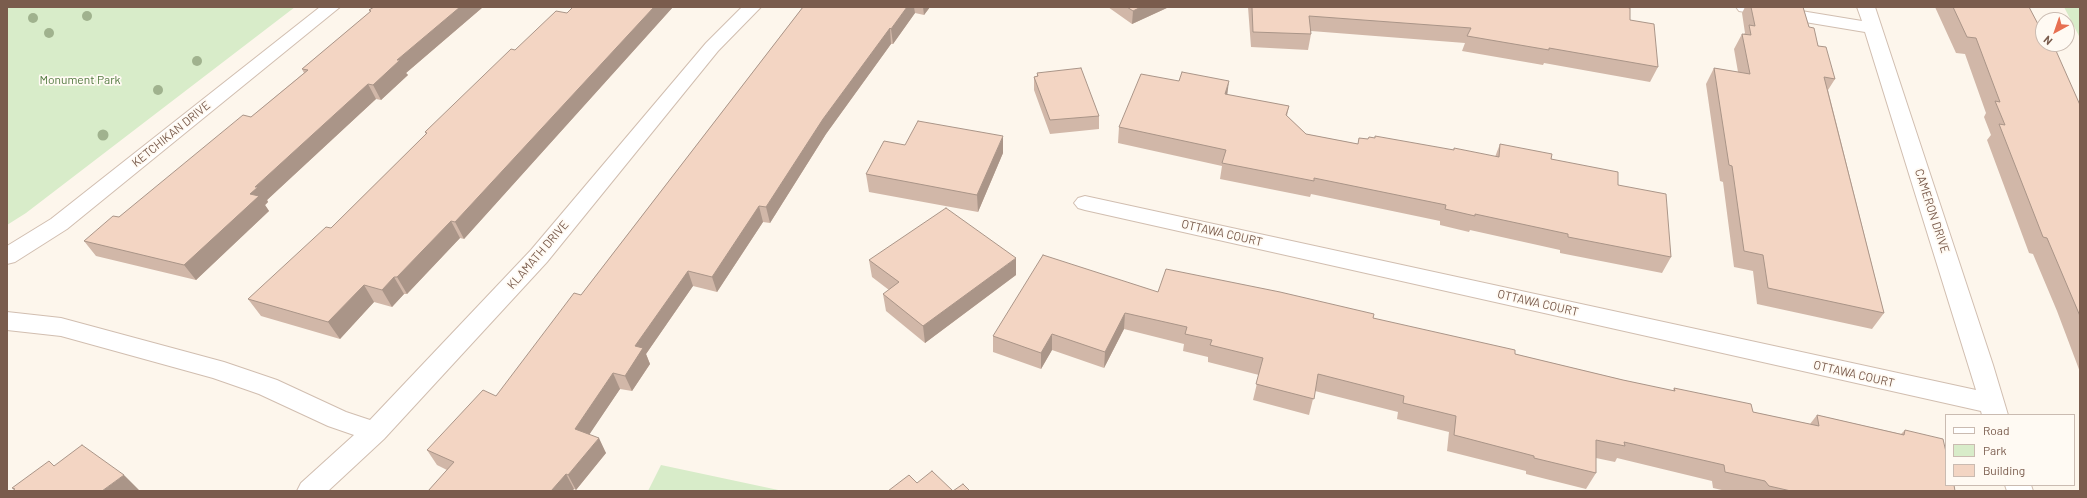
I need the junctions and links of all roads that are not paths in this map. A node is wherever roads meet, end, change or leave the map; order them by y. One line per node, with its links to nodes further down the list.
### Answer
1 (331, 7): 7 (street, KETCHIKAN DRIVE)
2 (752, 7): 10 (street, KLAMATH DRIVE)
3 (1745, 7): 5 (street)
4 (1866, 7): 5 (street, CAMERON DRIVE)
5 (1872, 28): 9 (street, CAMERON DRIVE)
6 (1085, 203): 9 (street, OTTAWA COURT)
7 (7, 256)
8 (7, 320): 10 (street)
9 (1993, 409)
10 (375, 432): 11 (street, KLAMATH DRIVE)
11 (310, 491)

